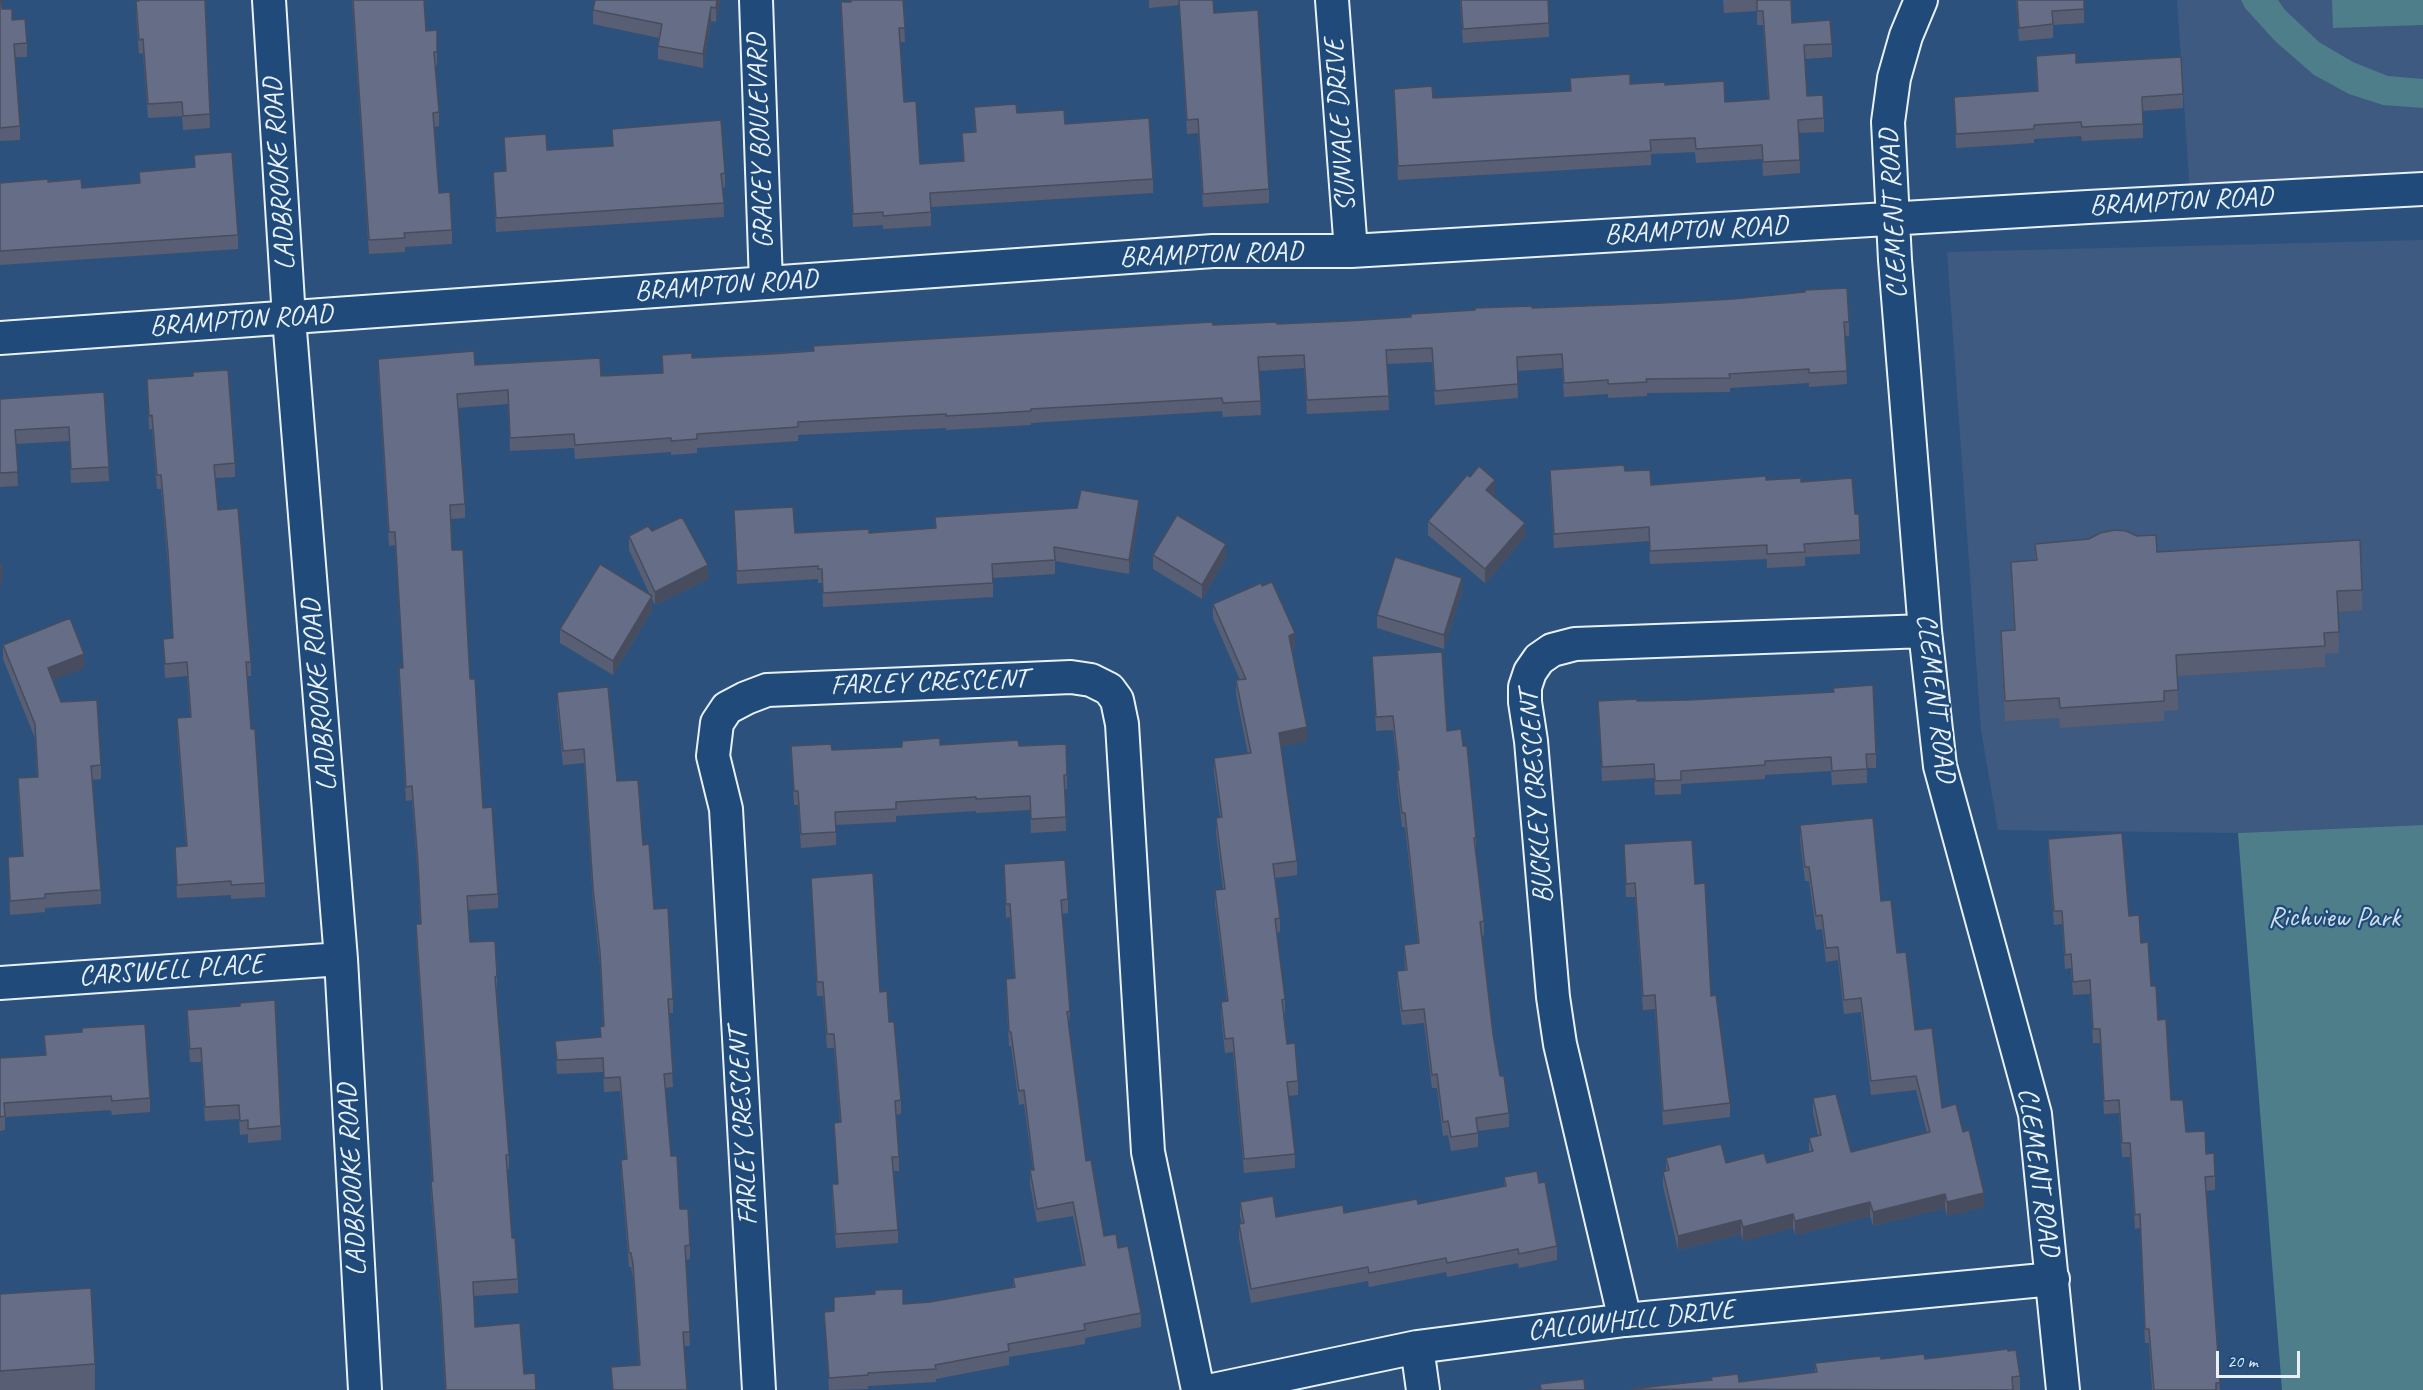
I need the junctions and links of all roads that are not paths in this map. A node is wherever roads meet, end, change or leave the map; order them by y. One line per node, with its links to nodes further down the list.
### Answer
1 (269, 0): 9 (street, LADBROOKE ROAD)
2 (756, 0): 8 (street, GRACEY BOULEVARD)
3 (1332, 0): 7 (street, SUNVALE DRIVE)
4 (1921, 0): 6 (street, CLEMENT ROAD)
5 (2423, 189): 6 (street, BRAMPTON ROAD)
6 (1893, 219): 7 (street, BRAMPTON ROAD); 11 (street, CLEMENT ROAD)
7 (1351, 250): 8 (street, BRAMPTON ROAD)
8 (766, 283): 9 (street, BRAMPTON ROAD)
9 (289, 318): 10 (street, BRAMPTON ROAD); 12 (street, LADBROOKE ROAD)
10 (0, 338)
11 (1925, 631): 14 (street, CLEMENT ROAD); 15 (street, BUCKLEY CRESCENT)
12 (341, 959): 13 (street, CARSWELL PLACE); 17 (street, LADBROOKE ROAD)
13 (0, 983)
14 (2053, 1279): 15 (street, CALLOWHILL DRIVE); 22 (street, CLEMENT ROAD)
15 (1625, 1320): 16 (street, CALLOWHILL DRIVE)
16 (1417, 1347): 20 (street, CALLOWHILL DRIVE); 21 (street)
17 (365, 1390)
18 (759, 1390): 19 (street, FARLEY CRESCENT)
19 (1198, 1390)
20 (1213, 1390)
21 (1423, 1390)
22 (2063, 1390)

